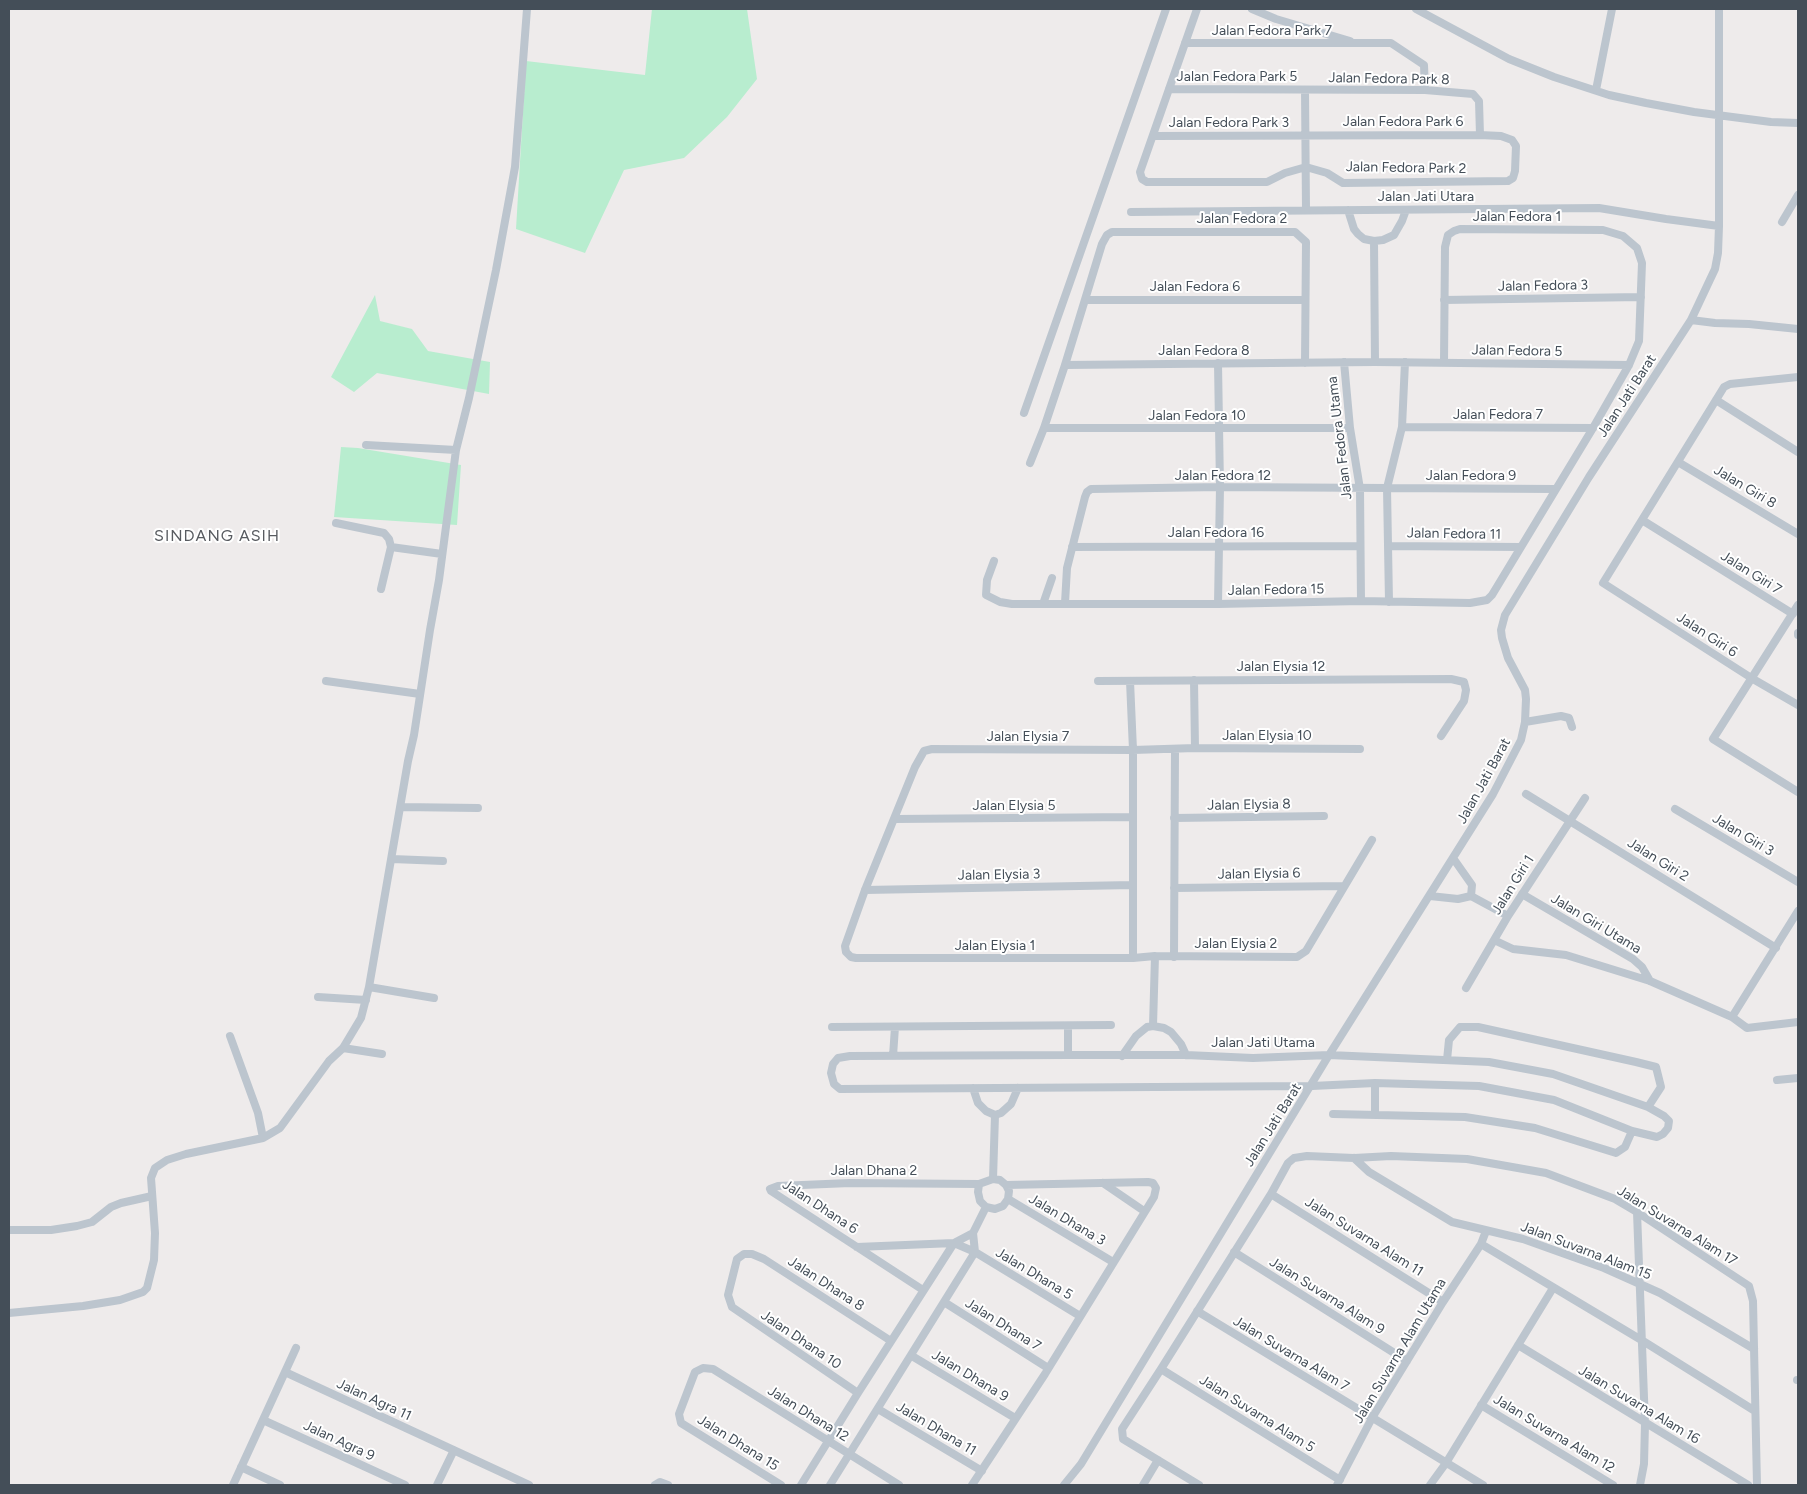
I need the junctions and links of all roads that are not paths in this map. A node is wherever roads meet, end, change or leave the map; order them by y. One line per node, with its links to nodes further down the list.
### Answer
1 (527, 9): 52 (street)
2 (1166, 9): 45 (street)
3 (1197, 9): 8 (street)
4 (1252, 9): 9 (street, Jalan Fedora Park 7)
5 (1416, 9): 13 (street)
6 (1612, 9): 13 (street)
7 (1718, 9): 14 (street, Jalan Jati Barat)
8 (1185, 43): 9 (street, Jalan Fedora Park 7); 10 (street)
9 (1359, 43): 12 (street, Jalan Fedora Park 7)
10 (1169, 90): 11 (street, Jalan Fedora Park 5); 18 (street)
11 (1305, 90): 12 (street, Jalan Fedora Park 8); 16 (street)
12 (1425, 90): 17 (street, Jalan Fedora Park 8)
13 (1596, 90): 14 (street)
14 (1718, 115): 15 (street); 27 (street, Jalan Jati Barat)
15 (1798, 123)
16 (1306, 135): 17 (street, Jalan Fedora Park 6); 18 (street, Jalan Fedora Park 3); 19 (street)
17 (1480, 135): 20 (street, Jalan Fedora Park 6)
18 (1153, 136): 19 (street)
19 (1306, 167): 20 (street, Jalan Fedora Park 2); 22 (street)
20 (1508, 182)
21 (1798, 195): 26 (street)
22 (1306, 210): 23 (street, Jalan Jati Utara); 25 (street, Jalan Jati Utara)
23 (1348, 210): 24 (street, Jalan Jati Utara); 28 (street)
24 (1406, 210): 27 (street, Jalan Jati Utara); 28 (street)
25 (1131, 212)
26 (1782, 222)
27 (1719, 226): 33 (street, Jalan Jati Barat)
28 (1374, 242): 36 (street)
29 (1641, 297): 32 (street, Jalan Fedora 3); 32 (street, Jalan Fedora 1); 42 (street)
30 (1085, 300): 31 (street, Jalan Fedora 6); 31 (street, Jalan Fedora 2); 41 (street)
31 (1305, 300): 40 (street, Jalan Fedora 2)
32 (1444, 300): 38 (street, Jalan Fedora 1)
33 (1691, 320): 34 (street); 87 (street, Jalan Jati Barat)
34 (1798, 329)
35 (1344, 362): 36 (street, Jalan Fedora 8); 40 (street, Jalan Fedora 8); 49 (street, Jalan Fedora Utama)
36 (1374, 362): 37 (street, Jalan Fedora 5)
37 (1405, 362): 38 (street, Jalan Fedora 5); 46 (street)
38 (1444, 362): 42 (street, Jalan Fedora 5)
39 (1218, 363): 40 (street, Jalan Fedora 8); 41 (street, Jalan Fedora 8); 48 (street)
40 (1304, 363)
41 (1065, 365): 47 (street)
42 (1628, 365): 50 (street)
43 (1798, 377): 44 (street)
44 (1716, 400): 53 (street); 54 (street)
45 (1024, 413)
46 (1402, 427): 50 (street, Jalan Fedora 7); 57 (street)
47 (1044, 428): 48 (street, Jalan Fedora 10); 55 (street)
48 (1219, 428): 49 (street, Jalan Fedora 10); 56 (street)
49 (1350, 428): 58 (street, Jalan Fedora Utama)
50 (1593, 428): 59 (street)
51 (366, 445): 52 (street)
52 (456, 450): 69 (street)
53 (1798, 452)
54 (1678, 462): 60 (street); 62 (street, Jalan Giri 8)
55 (1030, 463)
56 (1220, 487): 58 (street, Jalan Fedora 12); 63 (street); 67 (street, Jalan Fedora 12)
57 (1387, 488): 58 (street, Jalan Fedora 12); 59 (street, Jalan Fedora 9); 65 (street)
58 (1360, 489): 64 (street, Jalan Fedora Utama)
59 (1555, 490): 68 (street)
60 (1642, 520): 79 (street, Jalan Giri 7); 80 (street, Jalan Giri 6)
61 (336, 523): 66 (street)
62 (1798, 534)
63 (1219, 546): 64 (street, Jalan Fedora 16); 67 (street, Jalan Fedora 16); 77 (street)
64 (1360, 546): 73 (street, Jalan Fedora Utama)
65 (1388, 546): 68 (street, Jalan Fedora 11); 74 (street)
66 (391, 547): 69 (street); 72 (street)
67 (1072, 547): 75 (street)
68 (1520, 547): 74 (street, Jalan Fedora 15)
69 (442, 554): 85 (street)
70 (994, 561): 76 (street, Jalan Fedora 15)
71 (1052, 578): 76 (street)
72 (381, 589)
73 (1361, 601): 74 (street, Jalan Fedora 15); 77 (street, Jalan Fedora 15)
74 (1390, 602)
75 (1065, 603): 76 (street, Jalan Fedora 15); 77 (street, Jalan Fedora 15)
76 (1043, 604)
77 (1218, 604)
78 (1798, 605): 79 (street)
79 (1793, 614): 80 (street)
80 (1753, 679): 86 (street, Jalan Giri 6); 94 (street)
81 (1130, 680): 82 (street, Jalan Elysia 12); 84 (street, Jalan Elysia 12); 93 (street)
82 (1194, 680): 89 (street, Jalan Elysia 12); 90 (street)
83 (326, 681): 85 (street)
84 (1098, 681)
85 (420, 694): 97 (street)
86 (1798, 705)
87 (1525, 722): 88 (street); 106 (street, Jalan Jati Barat)
88 (1572, 727)
89 (1441, 736)
90 (1195, 748): 91 (street, Jalan Elysia 10); 92 (street, Jalan Elysia 10)
91 (1360, 748)
92 (1175, 749): 93 (street, Jalan Elysia 7); 102 (street)
93 (1133, 750): 101 (street); 103 (street, Jalan Elysia 7)
94 (1798, 792)
95 (1526, 794): 104 (street, Jalan Giri 2)
96 (1585, 798): 104 (street, Jalan Giri 1)
97 (401, 807): 98 (street); 107 (street)
98 (478, 808)
99 (1674, 809): 109 (street, Jalan Giri 3)
100 (1324, 816): 102 (street, Jalan Elysia 8)
101 (1132, 817): 103 (street, Jalan Elysia 5); 110 (street)
102 (1174, 818): 112 (street)
103 (895, 819): 113 (street)
104 (1570, 820): 114 (street, Jalan Giri 1); 120 (street, Jalan Giri 2)
105 (1372, 840): 111 (street)
106 (1453, 858): 115 (street, Jalan Jati Barat); 116 (street)
107 (392, 859): 108 (street); 125 (street)
108 (442, 861)
109 (1798, 882)
110 (1133, 886): 113 (street, Jalan Elysia 3); 123 (street)
111 (1344, 886): 112 (street, Jalan Elysia 6); 122 (street, Jalan Elysia 2)
112 (1174, 888): 122 (street)
113 (865, 890): 123 (street, Jalan Elysia 1)
114 (1522, 894): 118 (street, Jalan Giri 1); 124 (street, Jalan Giri Utama)
115 (1430, 896): 116 (street); 141 (street, Jalan Jati Barat)
116 (1471, 896): 118 (street)
117 (1798, 911): 120 (street)
118 (1508, 916): 119 (street, Jalan Giri 1)
119 (1494, 940): 124 (street, Jalan Giri Utama); 126 (street, Jalan Giri 1)
120 (1776, 948): 130 (street)
121 (1155, 956): 122 (street, Jalan Elysia 2); 123 (street, Jalan Elysia 1); 134 (street)
122 (1174, 957)
123 (1133, 958)
124 (1650, 981): 130 (street, Jalan Giri Utama)
125 (369, 987): 128 (street); 129 (street)
126 (1466, 988)
127 (318, 997): 129 (street)
128 (434, 998)
129 (366, 1000): 138 (street)
130 (1732, 1018): 131 (street, Jalan Giri Utama)
131 (1798, 1022)
132 (1110, 1025): 133 (street)
133 (1068, 1026): 136 (street); 140 (street)
134 (1153, 1026): 143 (street); 144 (street)
135 (832, 1027): 136 (street)
136 (895, 1027): 142 (street)
137 (230, 1036): 157 (street)
138 (343, 1048): 139 (street); 157 (street)
139 (382, 1054)
140 (1068, 1055): 142 (street, Jalan Jati Utama); 143 (street, Jalan Jati Utama)
141 (1329, 1055): 144 (street, Jalan Jati Utama); 145 (street, Jalan Jati Utama); 149 (street, Jalan Jati Barat)
142 (893, 1056): 150 (street, Jalan Jati Utama)
143 (1122, 1056): 144 (street, Jalan Jati Utama)
144 (1186, 1056)
145 (1447, 1060): 152 (street, Jalan Jati Utama); 152 (street)
146 (1798, 1078): 147 (street)
147 (1777, 1080)
148 (1374, 1083): 149 (street, Jalan Jati Utama); 155 (street); 156 (street, Jalan Jati Utama)
149 (1312, 1086): 151 (street, Jalan Jati Utama); 225 (street, Jalan Jati Barat)
150 (973, 1088): 151 (street, Jalan Jati Utama); 154 (street)
151 (1018, 1088): 154 (street)
152 (1648, 1107): 156 (street, Jalan Jati Utama)
153 (1333, 1114): 155 (street)
154 (995, 1115): 159 (street)
155 (1375, 1115): 156 (street)
156 (1632, 1131)
157 (263, 1138): 165 (street)
158 (1354, 1158): 164 (street, Jalan Suvarna Alam 17); 169 (street, Jalan Suvarna Alam 17); 171 (street, Jalan Suvarna Alam 15)
159 (993, 1178): 161 (street); 162 (street)
160 (1103, 1183): 162 (street); 168 (street); 168 (street)
161 (979, 1184): 163 (street, Jalan Dhana 2); 167 (street)
162 (1006, 1184): 166 (street)
163 (770, 1189): 175 (street, Jalan Dhana 6)
164 (1271, 1194): 177 (street); 183 (street, Jalan Suvarna Alam 11)
165 (152, 1196): 170 (street); 186 (street)
166 (1008, 1199): 167 (street); 178 (street, Jalan Dhana 3)
167 (986, 1207): 172 (street)
168 (1144, 1212): 178 (street)
169 (1637, 1212): 179 (street); 192 (street, Jalan Suvarna Alam 17)
170 (9, 1230)
171 (1486, 1231): 174 (street, Jalan Suvarna Alam Utama); 179 (street, Jalan Suvarna Alam 15)
172 (974, 1232): 173 (street); 176 (street)
173 (954, 1243): 175 (street, Jalan Dhana 6); 176 (street, Jalan Dhana 5); 181 (street)
174 (1481, 1244): 180 (street); 183 (street, Jalan Suvarna Alam Utama)
175 (856, 1246): 181 (street, Jalan Dhana 6)
176 (975, 1252): 182 (street); 187 (street, Jalan Dhana 5)
177 (1234, 1252): 185 (street); 194 (street, Jalan Suvarna Alam 9)
178 (1113, 1262): 187 (street)
179 (1639, 1284): 189 (street); 192 (street, Jalan Suvarna Alam 15)
180 (1553, 1288): 189 (street); 190 (street)
181 (923, 1290): 188 (street)
182 (944, 1302): 193 (street); 195 (street, Jalan Dhana 7)
183 (1443, 1302): 194 (street, Jalan Suvarna Alam Utama)
184 (732, 1307): 188 (street, Jalan Dhana 8); 198 (street, Jalan Dhana 10)
185 (1198, 1311): 196 (street); 203 (street, Jalan Suvarna Alam 7)
186 (9, 1313)
187 (1080, 1316): 195 (street)
188 (891, 1341): 198 (street)
189 (1643, 1341): 201 (street); 206 (street)
190 (1518, 1345): 199 (street); 206 (street, Jalan Suvarna Alam 16)
191 (296, 1348): 197 (street)
192 (1754, 1348): 201 (street)
193 (912, 1356): 200 (street); 202 (street, Jalan Dhana 9)
194 (1407, 1361): 203 (street, Jalan Suvarna Alam Utama)
195 (1048, 1368): 202 (street)
196 (1162, 1369): 210 (street); 214 (street, Jalan Suvarna Alam 5)
197 (285, 1372): 204 (street); 208 (street, Jalan Agra 11)
198 (858, 1392): 207 (street)
199 (1481, 1404): 211 (street); 230 (street, Jalan Suvarna Alam 12)
200 (878, 1409): 209 (street); 213 (street, Jalan Dhana 11)
201 (1755, 1411): 233 (street)
202 (1015, 1418): 213 (street)
203 (1372, 1418): 211 (street, Jalan Suvarna Alam 7); 214 (street, Jalan Suvarna Alam Utama)
204 (263, 1420): 212 (street); 217 (street, Jalan Agra 9)
205 (681, 1423): 207 (street, Jalan Dhana 12); 220 (street, Jalan Dhana 15)
206 (1645, 1424): 231 (street); 232 (street, Jalan Suvarna Alam 16)
207 (828, 1441): 209 (street, Jalan Dhana 12); 221 (street)
208 (454, 1450): 218 (street); 219 (street, Jalan Agra 11)
209 (850, 1455): 222 (street); 223 (street, Jalan Dhana 12)
210 (1158, 1460): 226 (street); 227 (street)
211 (1446, 1463): 228 (street); 229 (street, Jalan Suvarna Alam 7)
212 (241, 1467): 215 (street); 216 (street)
213 (982, 1471): 224 (street)
214 (1339, 1483)
215 (232, 1485)
216 (280, 1485)
217 (405, 1485)
218 (437, 1485)
219 (529, 1485)
220 (781, 1485)
221 (801, 1485)
222 (830, 1485)
223 (899, 1485)
224 (972, 1485)
225 (1064, 1485)
226 (1143, 1485)
227 (1199, 1485)
228 (1430, 1485)
229 (1483, 1485)
230 (1613, 1485)
231 (1640, 1485)
232 (1748, 1485)
233 (1757, 1485)

